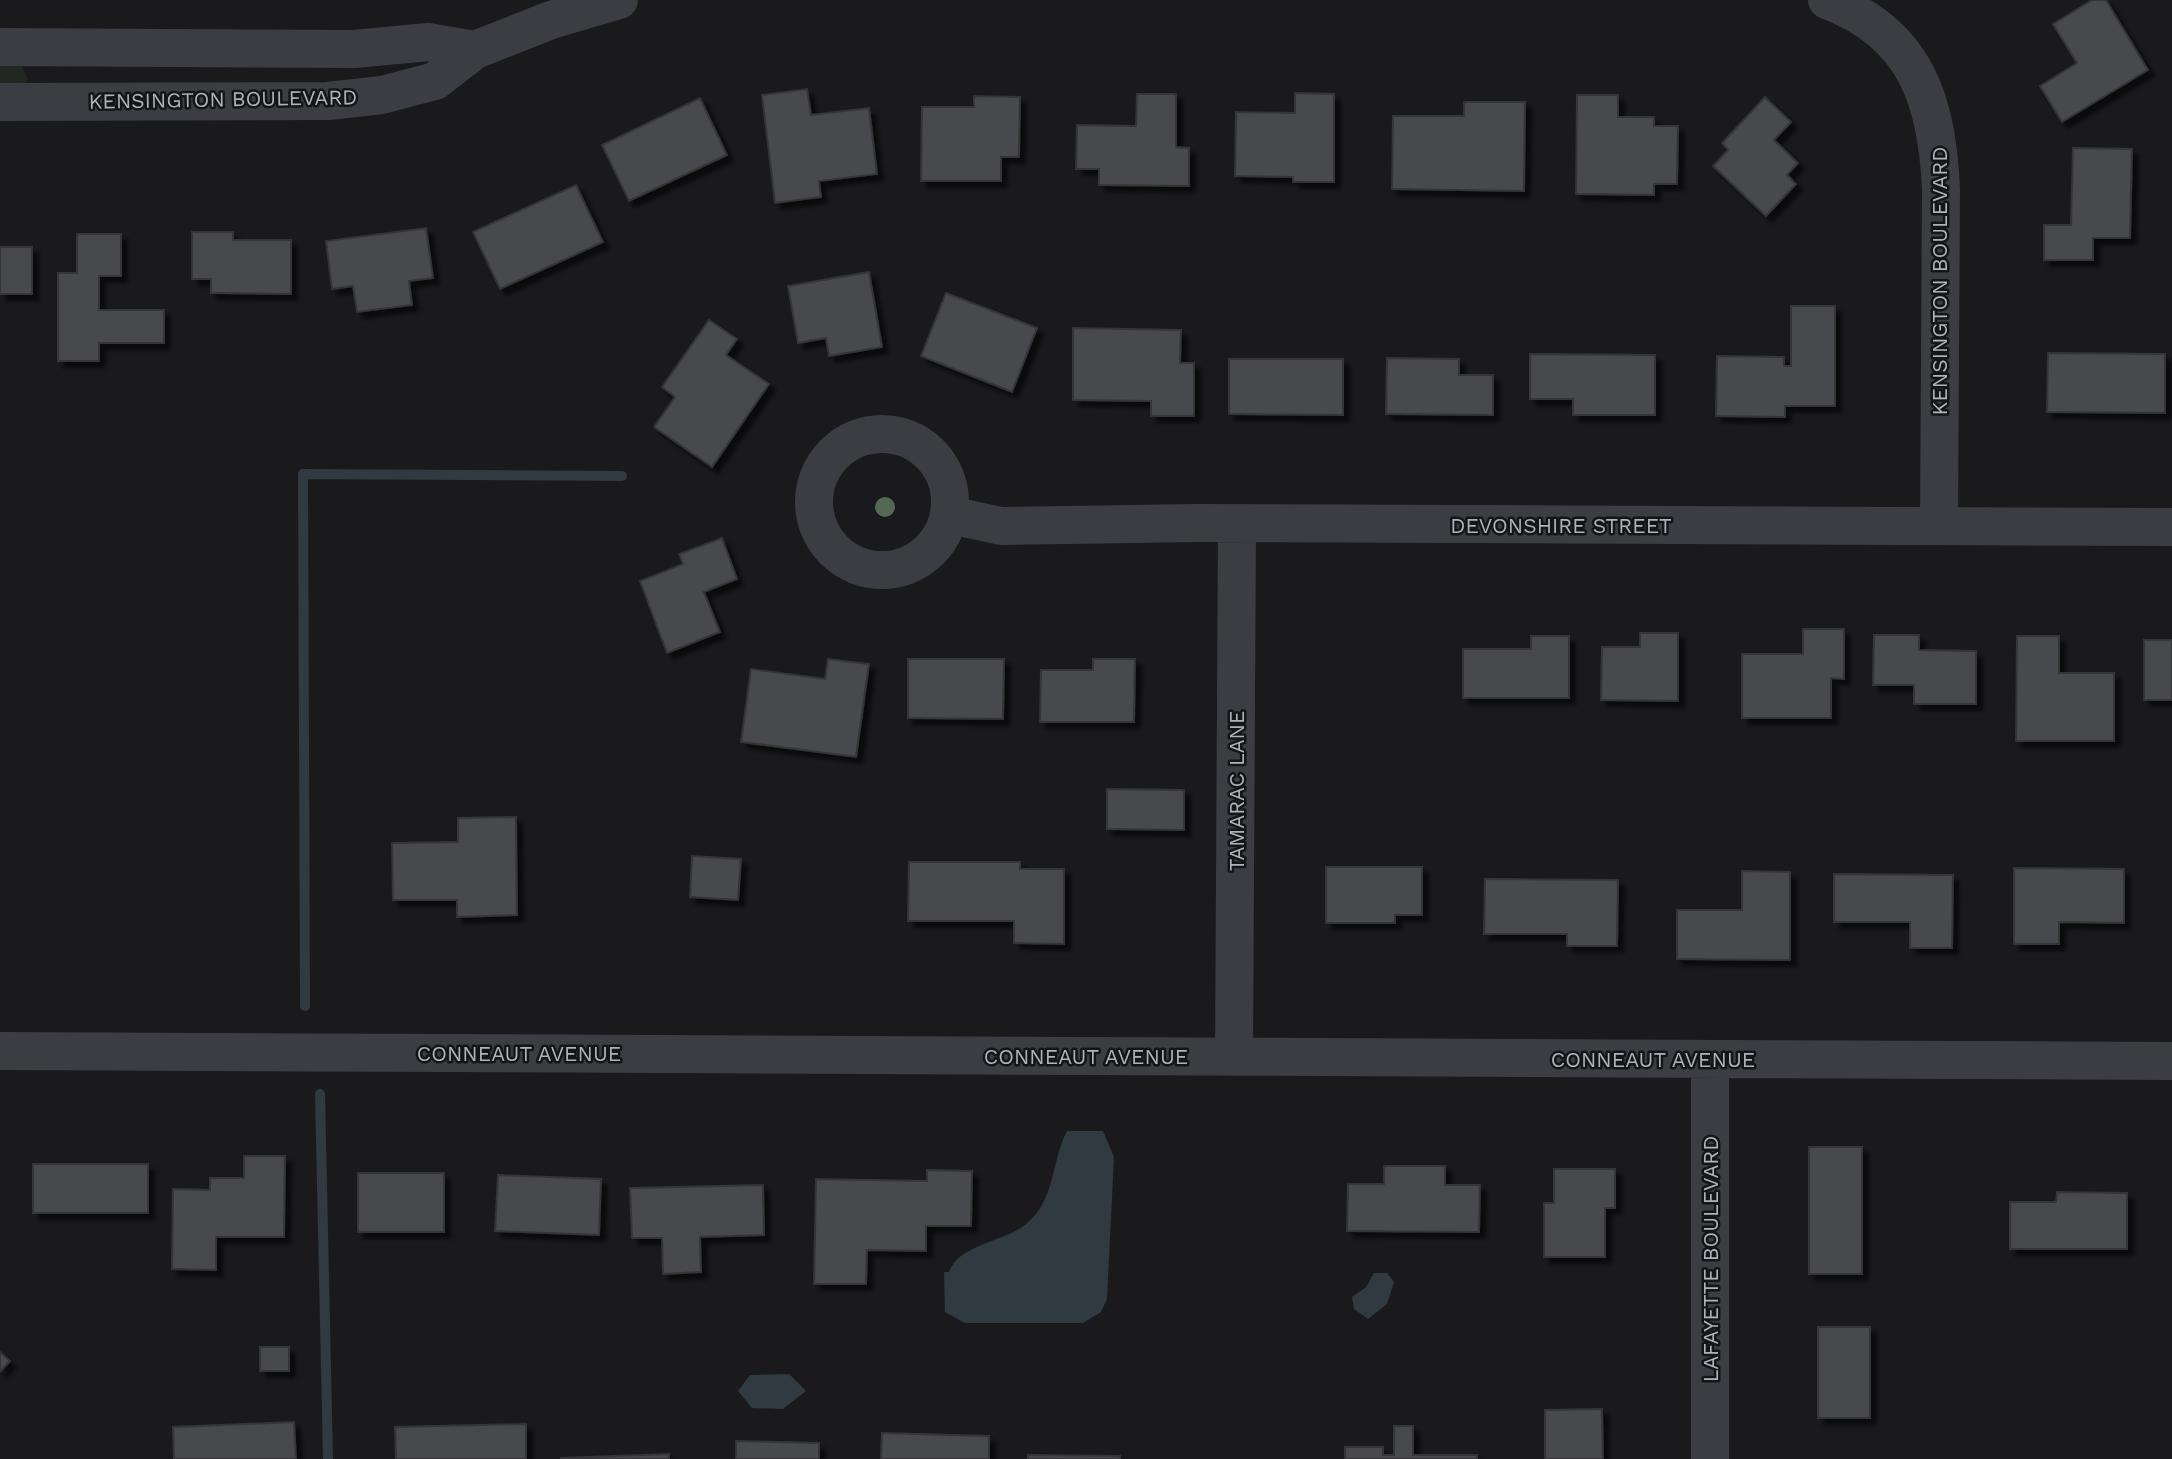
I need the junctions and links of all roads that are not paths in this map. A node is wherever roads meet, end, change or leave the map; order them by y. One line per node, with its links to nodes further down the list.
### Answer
1 (619, 0): 6 (street, KENSINGTON BOULEVARD)
2 (1827, 0): 12 (street, KENSINGTON BOULEVARD)
3 (0, 47): 4 (street)
4 (47, 48): 5 (street); 9 (street)
5 (304, 49): 6 (street); 7 (street)
6 (475, 50): 7 (street, KENSINGTON BOULEVARD)
7 (305, 101): 9 (street, KENSINGTON BOULEVARD)
8 (0, 102): 9 (street, KENSINGTON BOULEVARD)
9 (47, 102)
10 (950, 516): 11 (street, DEVONSHIRE STREET)
11 (1237, 524): 12 (street, DEVONSHIRE STREET); 15 (street, TAMARAC LANE)
12 (1939, 526): 13 (street, DEVONSHIRE STREET)
13 (2172, 527)
14 (0, 1051): 15 (street, CONNEAUT AVENUE)
15 (1234, 1057): 16 (street, CONNEAUT AVENUE)
16 (1710, 1059): 17 (street, CONNEAUT AVENUE); 18 (street, LAFAYETTE BOULEVARD)
17 (2172, 1061)
18 (1710, 1459)

